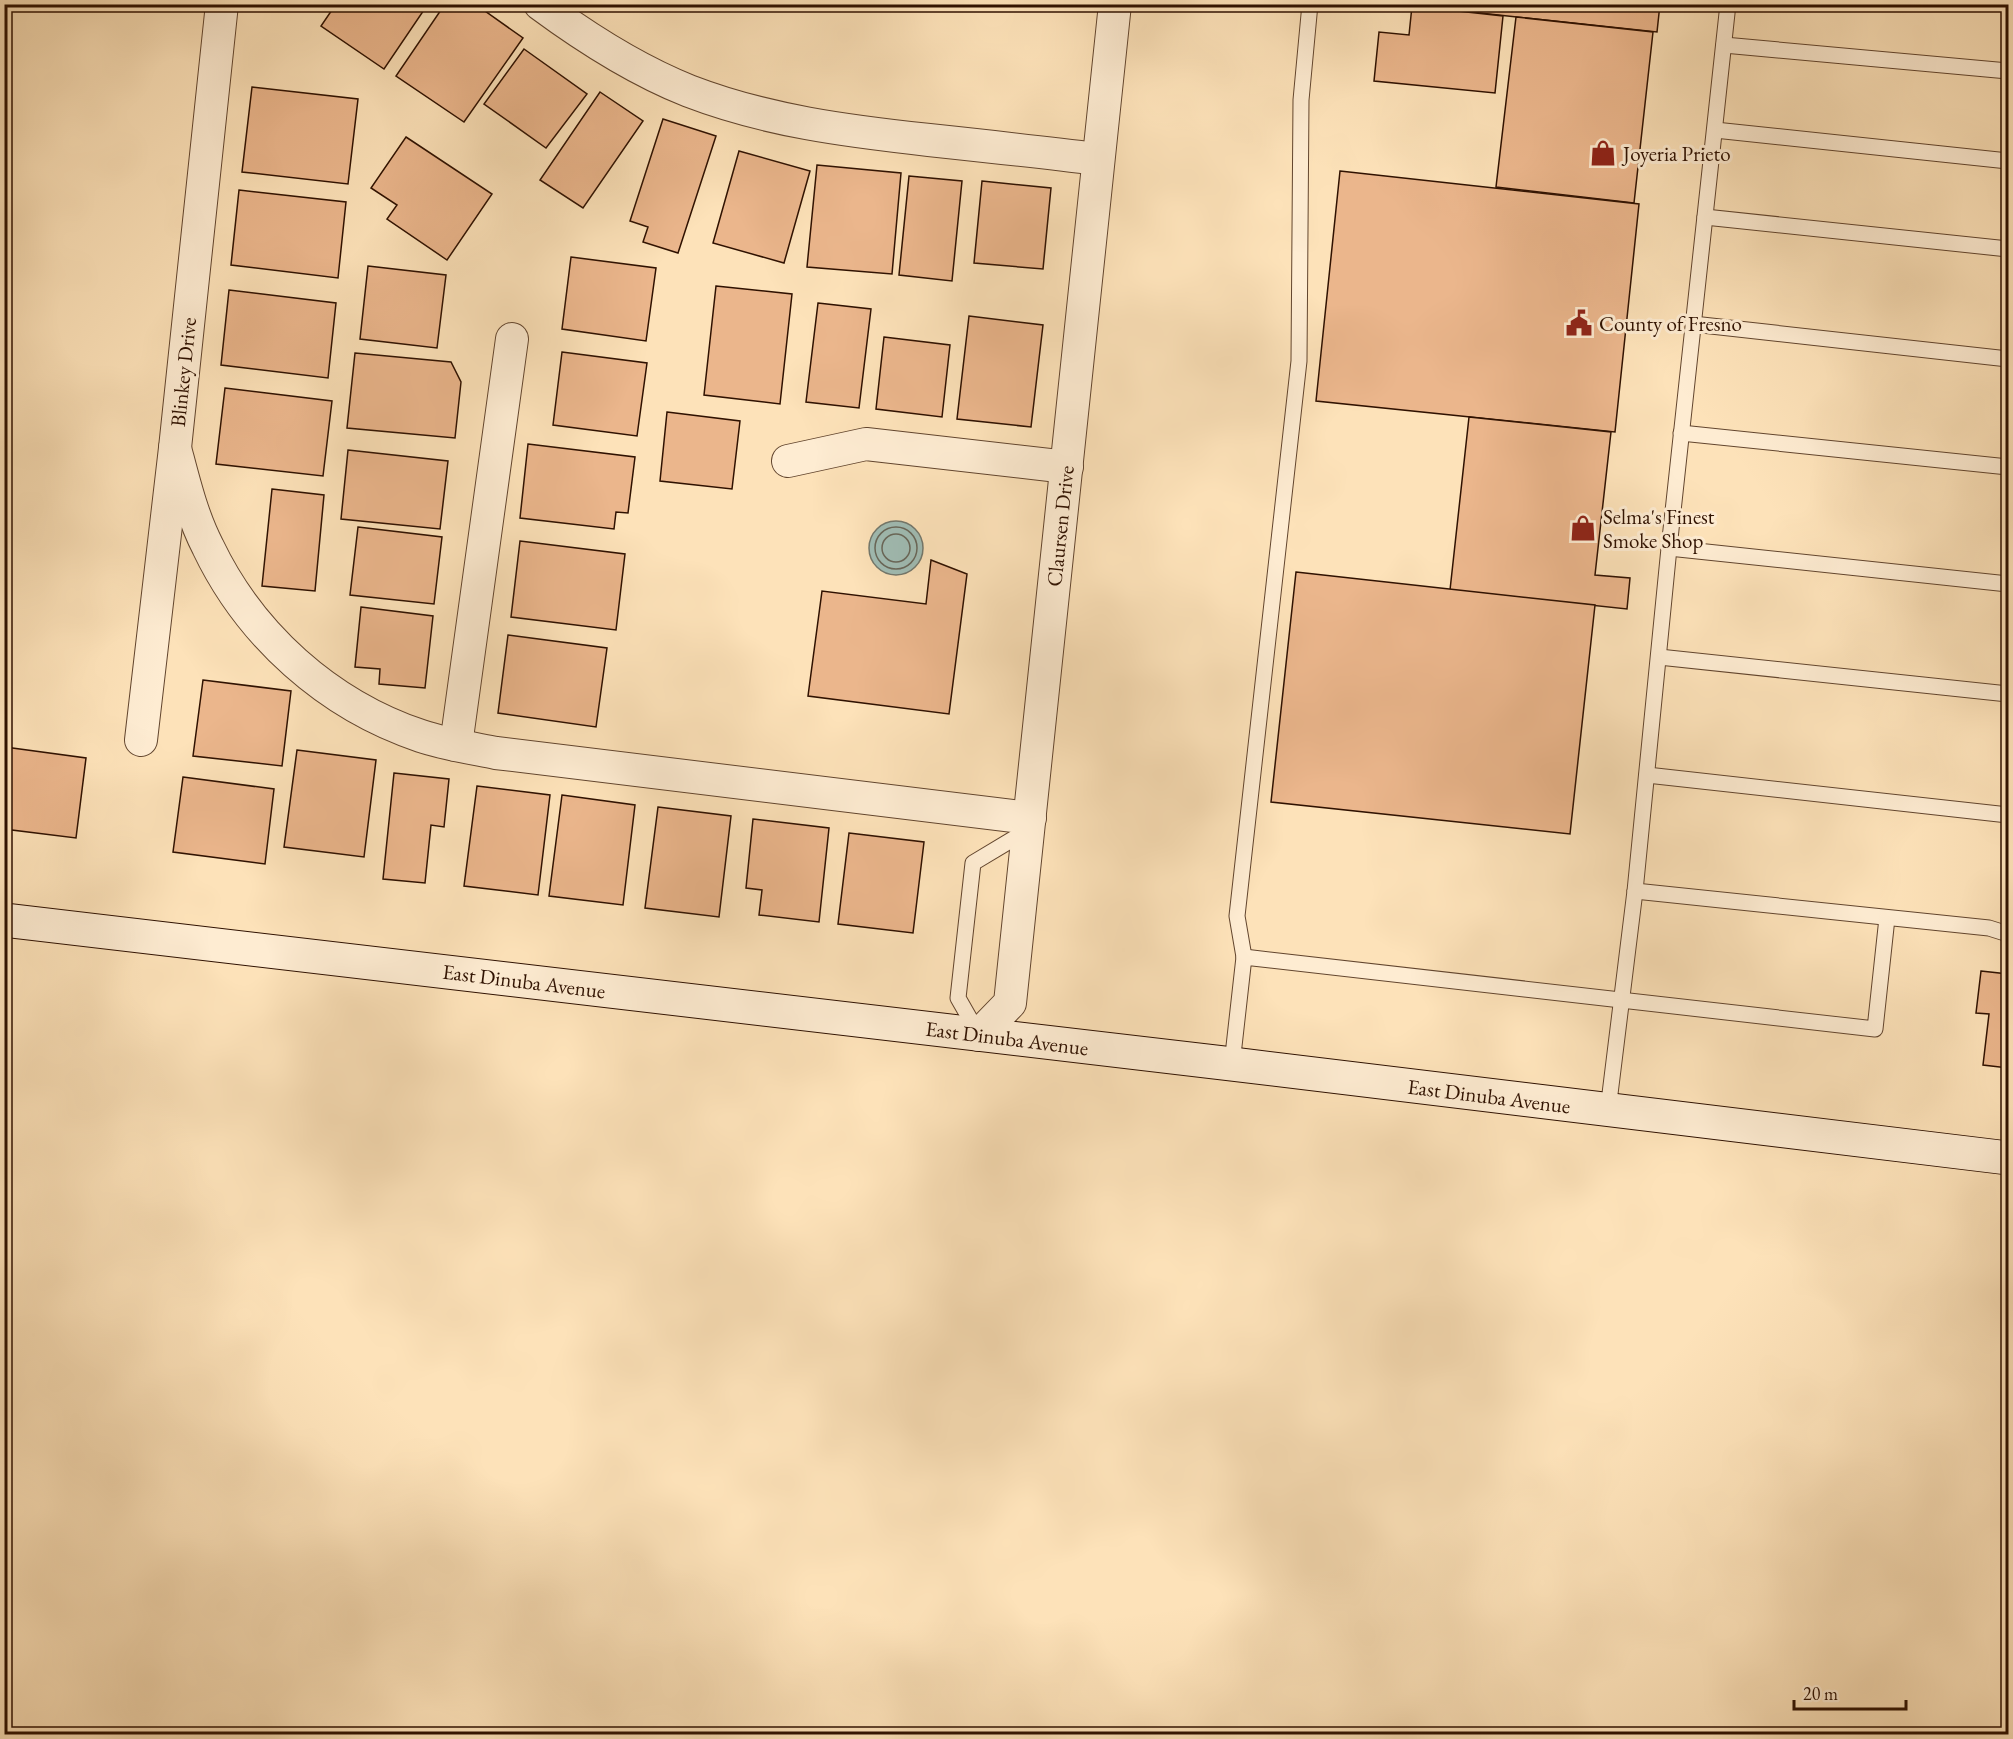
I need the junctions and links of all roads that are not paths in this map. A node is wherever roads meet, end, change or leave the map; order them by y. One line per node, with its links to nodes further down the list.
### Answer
1 (222, 4): 17 (street, Blinkey Drive)
2 (540, 4): 9 (street)
3 (1114, 4): 9 (street, Claursen Drive)
4 (1310, 4): 34 (lane)
5 (1728, 4): 6 (lane)
6 (1724, 45): 7 (lane); 8 (lane)
7 (2008, 71)
8 (1714, 130): 10 (lane); 11 (lane)
9 (1097, 159): 19 (street, Claursen Drive)
10 (2008, 161)
11 (1705, 217): 12 (lane); 13 (lane)
12 (2008, 249)
13 (1693, 324): 15 (lane); 16 (lane)
14 (512, 339): 26 (street)
15 (2008, 359)
16 (1681, 433): 20 (lane); 21 (lane)
17 (175, 448): 25 (street, Blinkey Drive); 26 (street)
18 (788, 461): 19 (street)
19 (1067, 467): 29 (street, Claursen Drive)
20 (2008, 467)
21 (1669, 548): 22 (lane); 23 (lane)
22 (2008, 584)
23 (1659, 657): 24 (lane); 27 (lane)
24 (2008, 694)
25 (141, 740)
26 (456, 745): 29 (street)
27 (1647, 775): 28 (lane); 30 (lane)
28 (2008, 815)
29 (1029, 824): 36 (street, Claursen Drive); 36 (lane)
30 (1635, 891): 31 (lane); 35 (lane)
31 (1887, 918): 33 (lane); 35 (lane)
32 (4, 920): 36 (street, East Dinuba Avenue)
33 (2008, 934)
34 (1244, 957): 35 (lane); 37 (lane)
35 (1621, 1000): 38 (lane)
36 (979, 1035): 37 (street, East Dinuba Avenue)
37 (1232, 1064): 38 (street, East Dinuba Avenue)
38 (1608, 1110): 39 (street, East Dinuba Avenue)
39 (2008, 1158)

